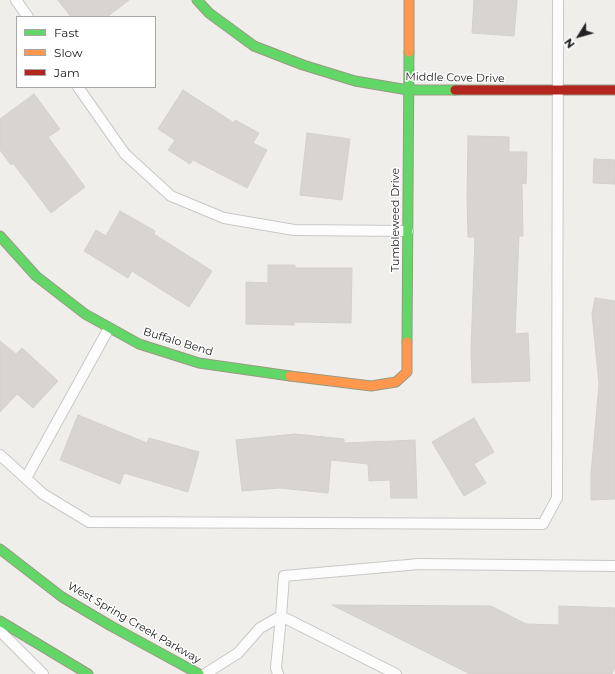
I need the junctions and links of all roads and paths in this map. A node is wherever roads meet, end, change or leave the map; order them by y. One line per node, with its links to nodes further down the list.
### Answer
1 (16, 0): 5 (lane)
2 (197, 0): 7 (street, Middle Cove Drive)
3 (409, 0): 7 (street, Tumbleweed Drive)
4 (558, 0): 8 (lane)
5 (27, 16)
6 (79, 88): 10 (lane)
7 (408, 90): 8 (street, Middle Cove Drive); 10 (street, Tumbleweed Drive)
8 (557, 90): 9 (street, Middle Cove Drive); 15 (lane)
9 (615, 90)
10 (408, 231): 13 (street, Tumbleweed Drive)
11 (0, 236): 12 (street, Buffalo Bend)
12 (109, 328): 13 (street, Buffalo Bend); 15 (lane)
13 (408, 350)
14 (0, 454): 15 (lane)
15 (26, 478)
16 (0, 549): 23 (street, West Spring Creek Parkway)
17 (615, 566): 18 (lane)
18 (282, 616): 24 (lane); 25 (lane); 26 (lane)
19 (0, 621): 22 (street)
20 (0, 631): 21 (lane)
21 (43, 674)
22 (88, 674)
23 (199, 674)
24 (205, 674)
25 (278, 674)
26 (396, 674)

